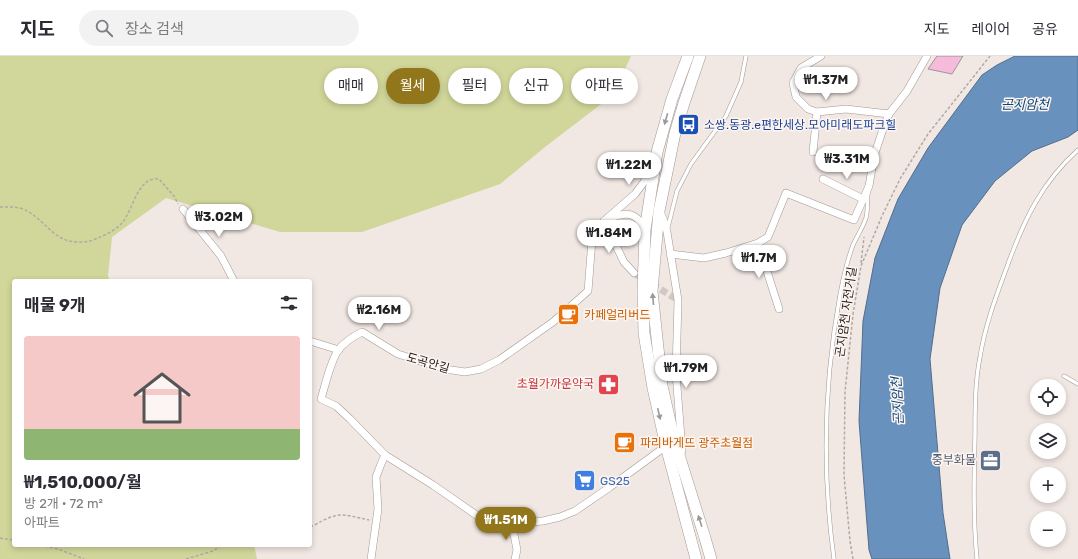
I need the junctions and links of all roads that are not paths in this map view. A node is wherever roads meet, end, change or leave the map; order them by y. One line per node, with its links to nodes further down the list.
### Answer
1 (688, 56): 9 (main road, one-way to 9)
2 (700, 56): 15 (main road)
3 (746, 56): 18 (lane)
4 (821, 56): 6 (street)
5 (927, 56): 7 (street)
6 (817, 112): 7 (street); 10 (street)
7 (889, 114): 12 (street)
8 (1078, 150): 37 (lane)
9 (657, 152): 16 (street, 도곡안길); 17 (main road)
10 (813, 152)
11 (822, 179): 13 (street)
12 (869, 186): 13 (street); 36 (lane)
13 (863, 199): 19 (street)
14 (183, 209): 22 (street)
15 (659, 211): 18 (street); 30 (main road, one-way to 15)
16 (604, 221): 17 (street); 21 (street); 25 (street, 도곡안길)
17 (645, 230): 28 (main road, one-way to 28)
18 (666, 232): 20 (street)
19 (758, 243): 20 (street); 23 (street)
20 (670, 254): 30 (street)
21 (634, 273)
22 (233, 279)
23 (779, 309)
24 (312, 342): 25 (street)
25 (339, 350): 29 (street, 도곡안길)
26 (1064, 376): 27 (lane)
27 (1078, 384)
28 (666, 446): 31 (street); 34 (main road)
29 (385, 455): 31 (street); 32 (street)
30 (687, 479): 35 (main road, one-way to 30)
31 (512, 524): 33 (street)
32 (371, 559)
33 (515, 559)
34 (696, 559)
35 (711, 559)
36 (834, 559)
37 (977, 559)

